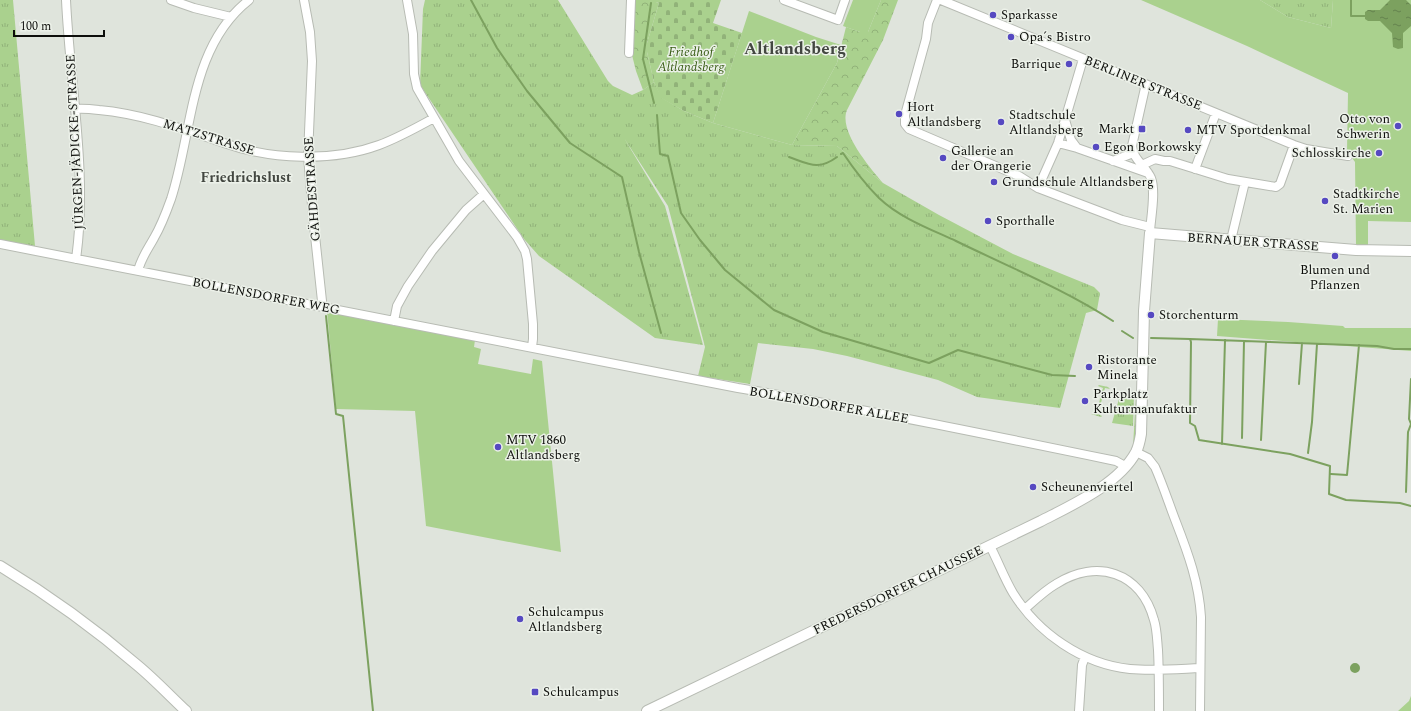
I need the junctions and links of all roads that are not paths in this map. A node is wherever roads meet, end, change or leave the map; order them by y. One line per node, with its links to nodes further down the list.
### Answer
1 (66, 0): 15 (street, JÜRGEN-JÄDICKE-STRASSE)
2 (171, 0): 11 (street)
3 (249, 0): 11 (street)
4 (304, 0): 24 (street, GÄHDESTRASSE)
5 (407, 0): 17 (street)
6 (631, 0): 12 (street)
7 (784, 0): 8 (street)
8 (845, 0)
9 (937, 0): 31 (street)
10 (941, 0): 13 (street, BERLINER STRASSE)
11 (231, 17): 19 (street)
12 (629, 53)
13 (1083, 59): 14 (street, BERLINER STRASSE); 18 (street)
14 (1142, 83): 16 (street, BERLINER STRASSE); 23 (street)
15 (75, 109): 19 (street, MATZSTRASSE); 37 (street, JÜRGEN-JÄDICKE-STRASSE)
16 (1216, 113): 21 (street, BERLINER STRASSE); 28 (street)
17 (434, 118): 24 (street, MATZSTRASSE); 32 (street)
18 (1065, 120): 20 (street); 22 (street)
19 (188, 130): 24 (street, MATZSTRASSE); 38 (street)
20 (1058, 143): 22 (street); 31 (street)
21 (1294, 145): 25 (street, BERLINER STRASSE); 30 (street)
22 (1077, 148): 26 (street)
23 (1133, 153): 26 (street); 27 (street)
24 (308, 156): 39 (street, GÄHDESTRASSE)
25 (1348, 156)
26 (1113, 161): 29 (street)
27 (1142, 165): 28 (street); 29 (street)
28 (1195, 169): 30 (street)
29 (1148, 173): 33 (street)
30 (1243, 182): 34 (street)
31 (1038, 188): 33 (street)
32 (484, 194): 40 (street); 41 (street)
33 (1150, 230): 34 (main road, BERNAUER STRASSE); 42 (main road)
34 (1231, 240): 36 (main road, BERNAUER STRASSE)
35 (0, 244): 37 (street, BOLLENSDORFER WEG)
36 (1411, 251)
37 (76, 259): 38 (street, BOLLENSDORFER WEG)
38 (138, 271): 39 (street, BOLLENSDORFER WEG)
39 (321, 306): 40 (street, BOLLENSDORFER WEG)
40 (394, 321): 41 (street, BOLLENSDORFER WEG)
41 (532, 347): 43 (street, BOLLENSDORFER ALLEE)
42 (1136, 452): 43 (main road, FREDERSDORFER CHAUSSEE); 48 (street)
43 (1125, 466): 44 (main road, FREDERSDORFER CHAUSSEE)
44 (990, 546): 46 (street); 51 (main road, FREDERSDORFER CHAUSSEE)
45 (0, 566): 50 (main road)
46 (1025, 609): 47 (street); 49 (street)
47 (1085, 657): 49 (street); 52 (street)
48 (1200, 668): 49 (street); 54 (street)
49 (1159, 669): 53 (street)
50 (186, 711)
51 (647, 711)
52 (1079, 711)
53 (1159, 711)
54 (1200, 711)

